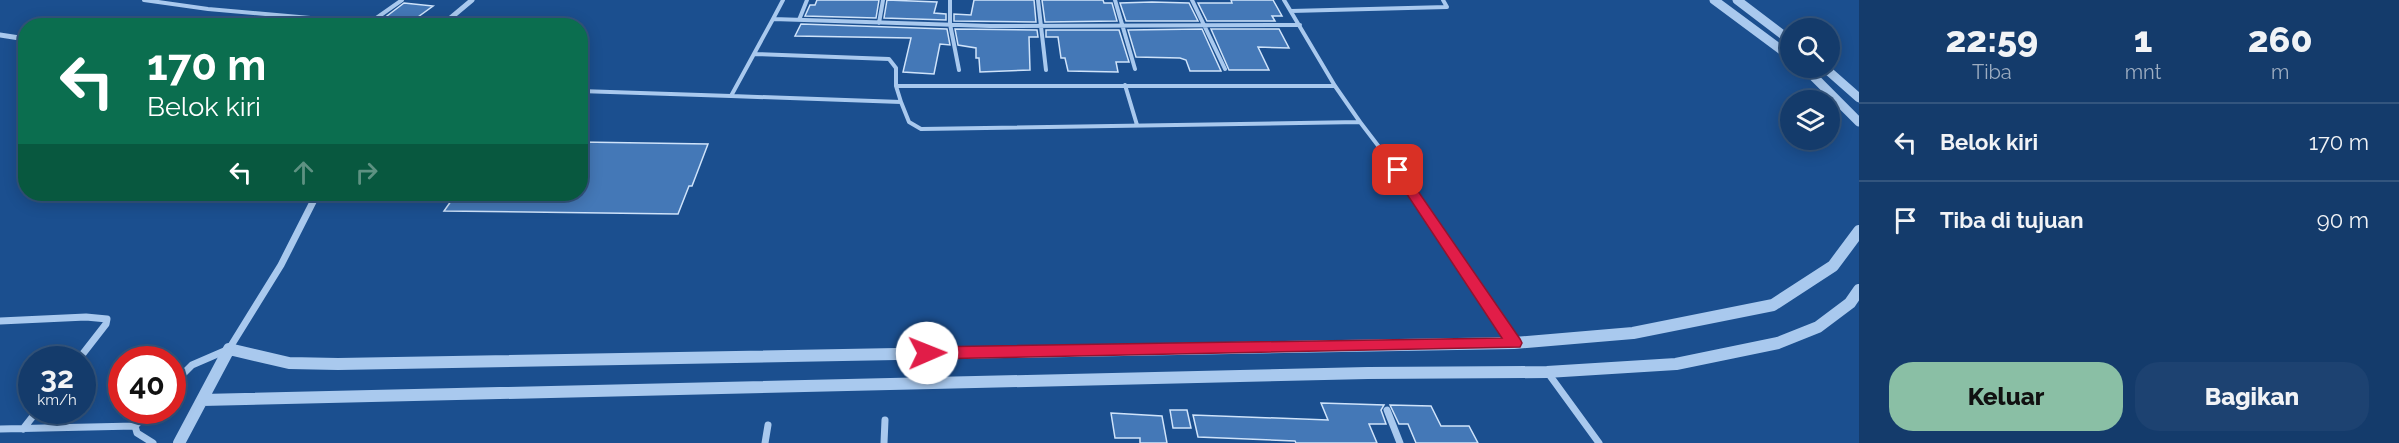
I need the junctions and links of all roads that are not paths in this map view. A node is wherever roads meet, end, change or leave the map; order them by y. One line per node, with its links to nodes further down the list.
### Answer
1 (144, 0): 15 (lane)
2 (402, 0): 18 (lane)
3 (472, 0): 19 (street)
4 (783, 0): 20 (lane)
5 (807, 0): 21 (lane)
6 (883, 0): 22 (lane)
7 (950, 0): 23 (lane)
8 (1038, 0): 26 (lane)
9 (1115, 0): 27 (lane)
10 (1192, 0): 24 (lane)
11 (1284, 0): 16 (lane)
12 (1443, 0): 16 (lane)
13 (1714, 0): 31 (street)
14 (1737, 0): 28 (street)
15 (163, 1): 17 (lane)
16 (1292, 11): 25 (lane)
17 (303, 18)
18 (376, 18)
19 (451, 18)
20 (773, 19): 21 (lane); 32 (lane)
21 (800, 20): 22 (lane)
22 (879, 23): 23 (lane)
23 (950, 24): 26 (lane); 35 (lane)
24 (1203, 24): 25 (lane); 27 (lane); 34 (lane)
25 (1300, 25): 41 (lane)
26 (1042, 26): 27 (lane); 36 (lane)
27 (1121, 26): 33 (lane)
28 (1780, 33)
29 (0, 35): 30 (street)
30 (18, 38)
31 (1780, 49)
32 (755, 54): 40 (lane); 43 (lane)
33 (1135, 69)
34 (1225, 69)
35 (958, 70)
36 (1046, 70)
37 (1815, 78): 47 (street)
38 (1836, 78): 44 (street)
39 (1125, 85): 40 (lane); 41 (lane); 48 (lane)
40 (896, 86): 45 (lane)
41 (1335, 86): 46 (lane)
42 (588, 91): 43 (lane)
43 (731, 96): 45 (lane)
44 (1859, 98)
45 (901, 102): 48 (lane)
46 (1360, 122): 48 (lane); 53 (lane)
47 (1859, 122)
48 (1137, 126)
49 (313, 201): 55 (street)
50 (1859, 231): 53 (street)
51 (1859, 290): 57 (street)
52 (0, 321): 54 (street)
53 (1514, 343): 55 (street)
54 (89, 346)
55 (229, 349): 56 (street); 58 (street)
56 (186, 371)
57 (1547, 372): 58 (street); 71 (street)
58 (202, 400): 67 (street)
59 (1387, 411): 70 (street)
60 (885, 420): 69 (street)
61 (27, 424): 65 (street)
62 (768, 425): 68 (street)
63 (135, 426): 65 (street); 66 (street)
64 (0, 429): 65 (street)
65 (23, 429)
66 (153, 443)
67 (179, 443)
68 (765, 443)
69 (884, 443)
70 (1400, 443)
71 (1599, 443)

